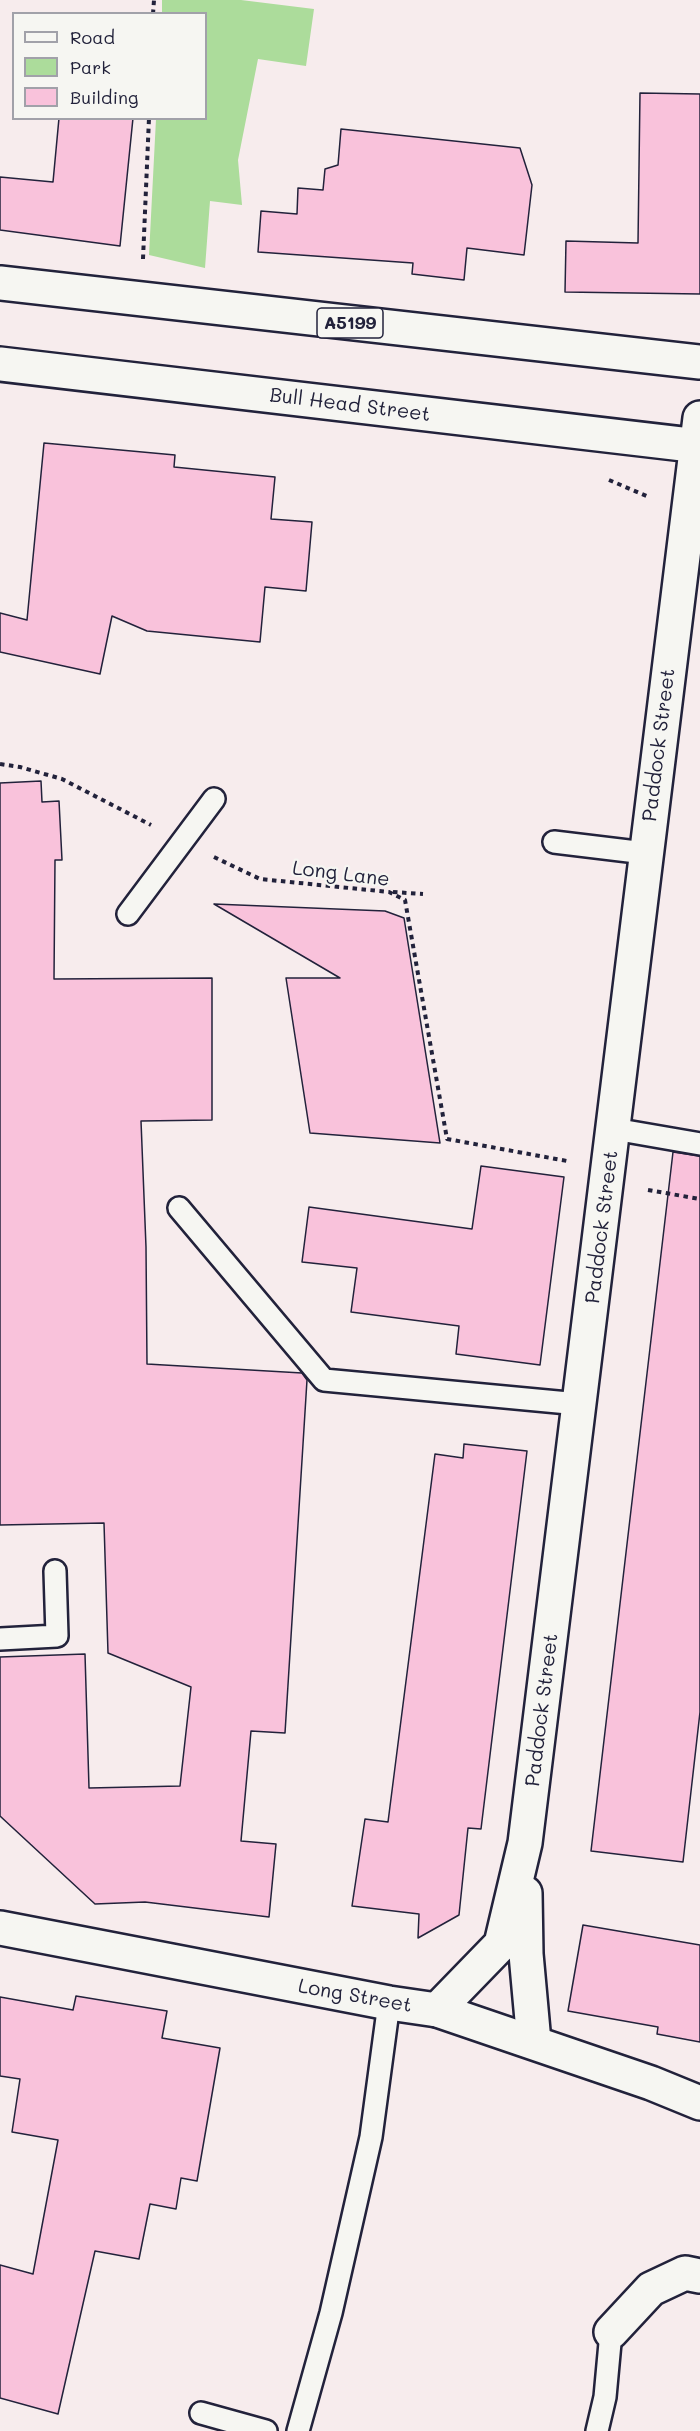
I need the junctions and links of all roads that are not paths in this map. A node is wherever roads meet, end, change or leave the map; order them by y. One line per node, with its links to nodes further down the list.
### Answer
1 (0, 283): 2 (street, A5199)
2 (700, 362)
3 (0, 364): 4 (street, Bull Head Street)
4 (699, 436): 7 (street, Paddock Street)
5 (214, 799): 8 (lane)
6 (554, 842): 7 (lane)
7 (645, 853): 9 (street, Paddock Street)
8 (128, 914)
9 (614, 1129): 10 (lane); 12 (street, Paddock Street)
10 (700, 1144)
11 (179, 1208): 12 (lane)
12 (579, 1404): 15 (street, Paddock Street)
13 (55, 1571): 14 (lane)
14 (0, 1639)
15 (525, 1843): 18 (street, Paddock Street); 19 (street)
16 (0, 1928): 17 (street, Long Street)
17 (389, 2003): 18 (street, Long Street); 25 (lane)
18 (437, 2010): 19 (street, Long Street)
19 (534, 2042): 20 (street, Long Street)
20 (700, 2103)
21 (700, 2276): 22 (street)
22 (611, 2332): 26 (lane)
23 (201, 2414): 24 (lane)
24 (266, 2431)
25 (298, 2431)
26 (597, 2431)

